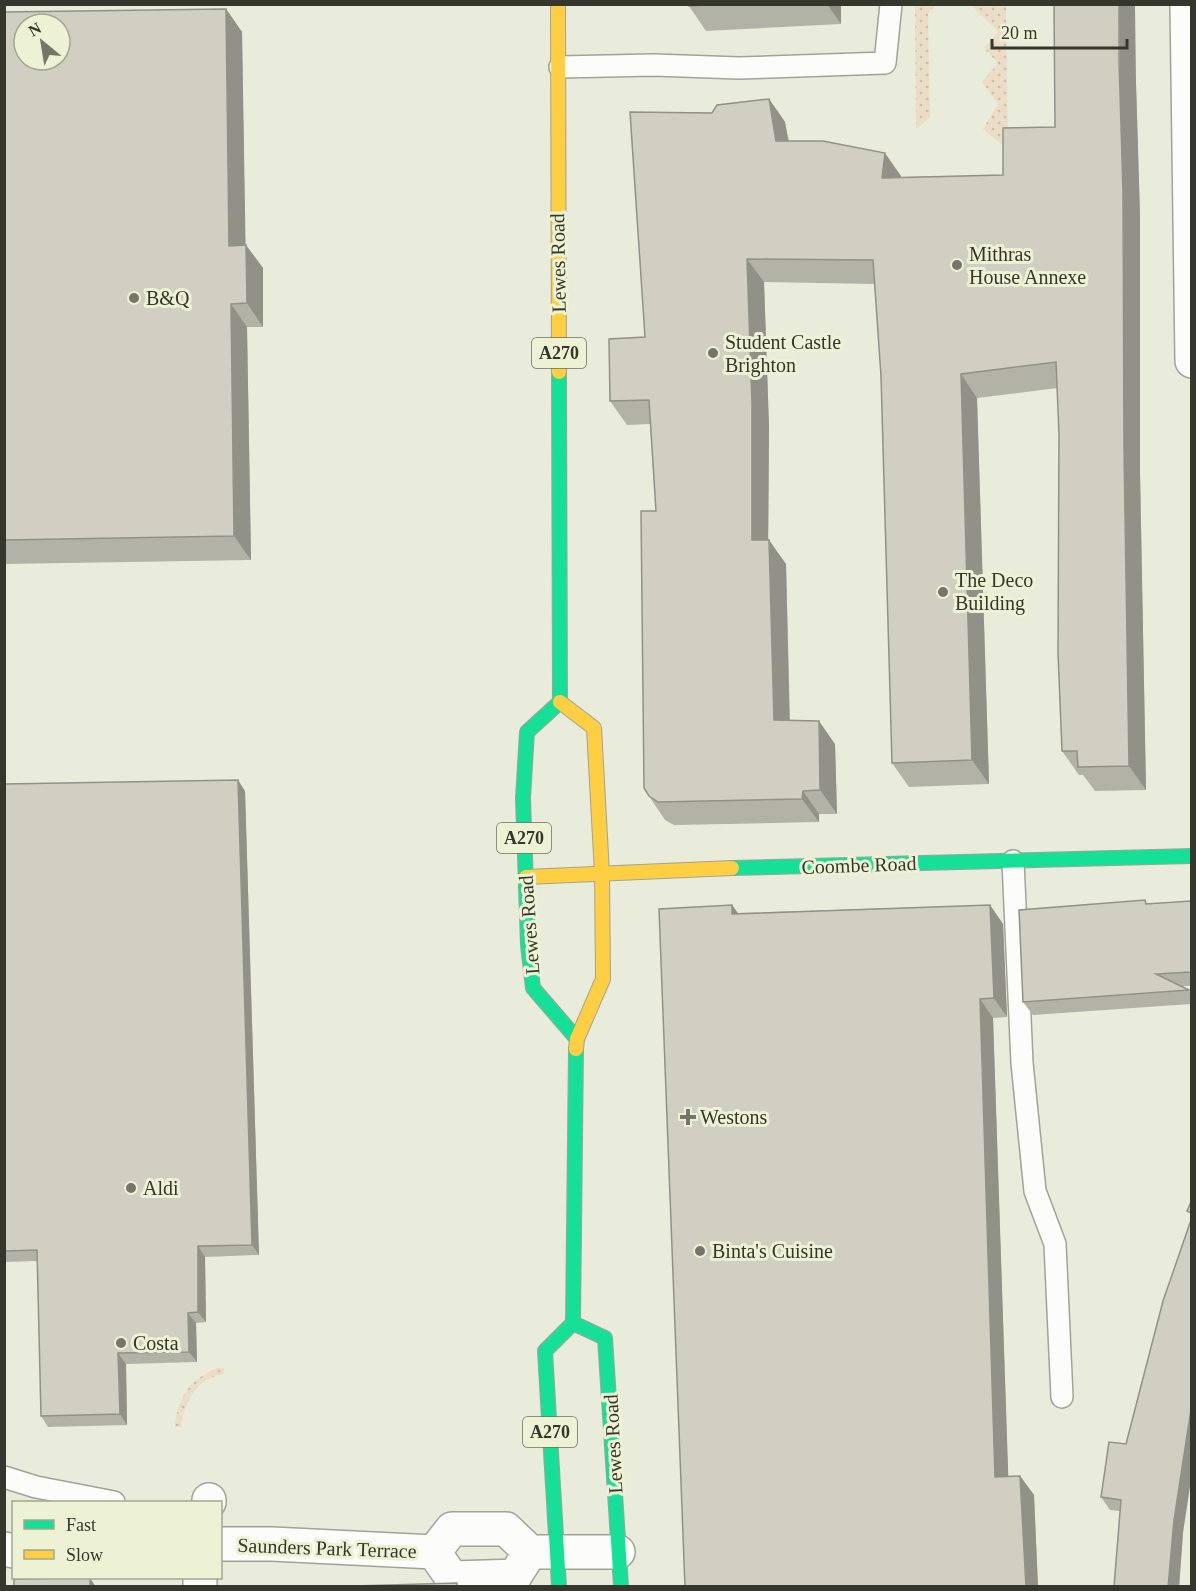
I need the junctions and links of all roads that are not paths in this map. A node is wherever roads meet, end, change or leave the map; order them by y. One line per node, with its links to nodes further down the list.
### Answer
1 (558, 4): 4 (main road, Lewes Road / A270)
2 (891, 4): 4 (lane)
3 (1187, 4): 5 (street)
4 (560, 67): 6 (main road, Lewes Road / A270)
5 (1191, 361)
6 (560, 702): 9 (main road); 10 (main road, Lewes Road / A270)
7 (1191, 856): 8 (main road, Coombe Road)
8 (1013, 861): 9 (main road, Coombe Road); 13 (lane)
9 (602, 873): 10 (main road, Coombe Road); 11 (main road)
10 (526, 877): 11 (main road, Lewes Road / A270)
11 (577, 1039): 12 (main road)
12 (573, 1323): 17 (main road, Lewes Road); 19 (main road, A270)
13 (1062, 1397)
14 (4, 1477): 15 (lane)
15 (104, 1501)
16 (222, 1544): 18 (street, Saunders Park Terrace)
17 (618, 1551): 19 (street); 21 (main road, Lewes Road)
18 (434, 1552): 19 (street, Saunders Park Terrace); 19 (street, Saunders Park Terrace)
19 (543, 1552): 20 (main road, A270)
20 (559, 1587)
21 (621, 1587)

